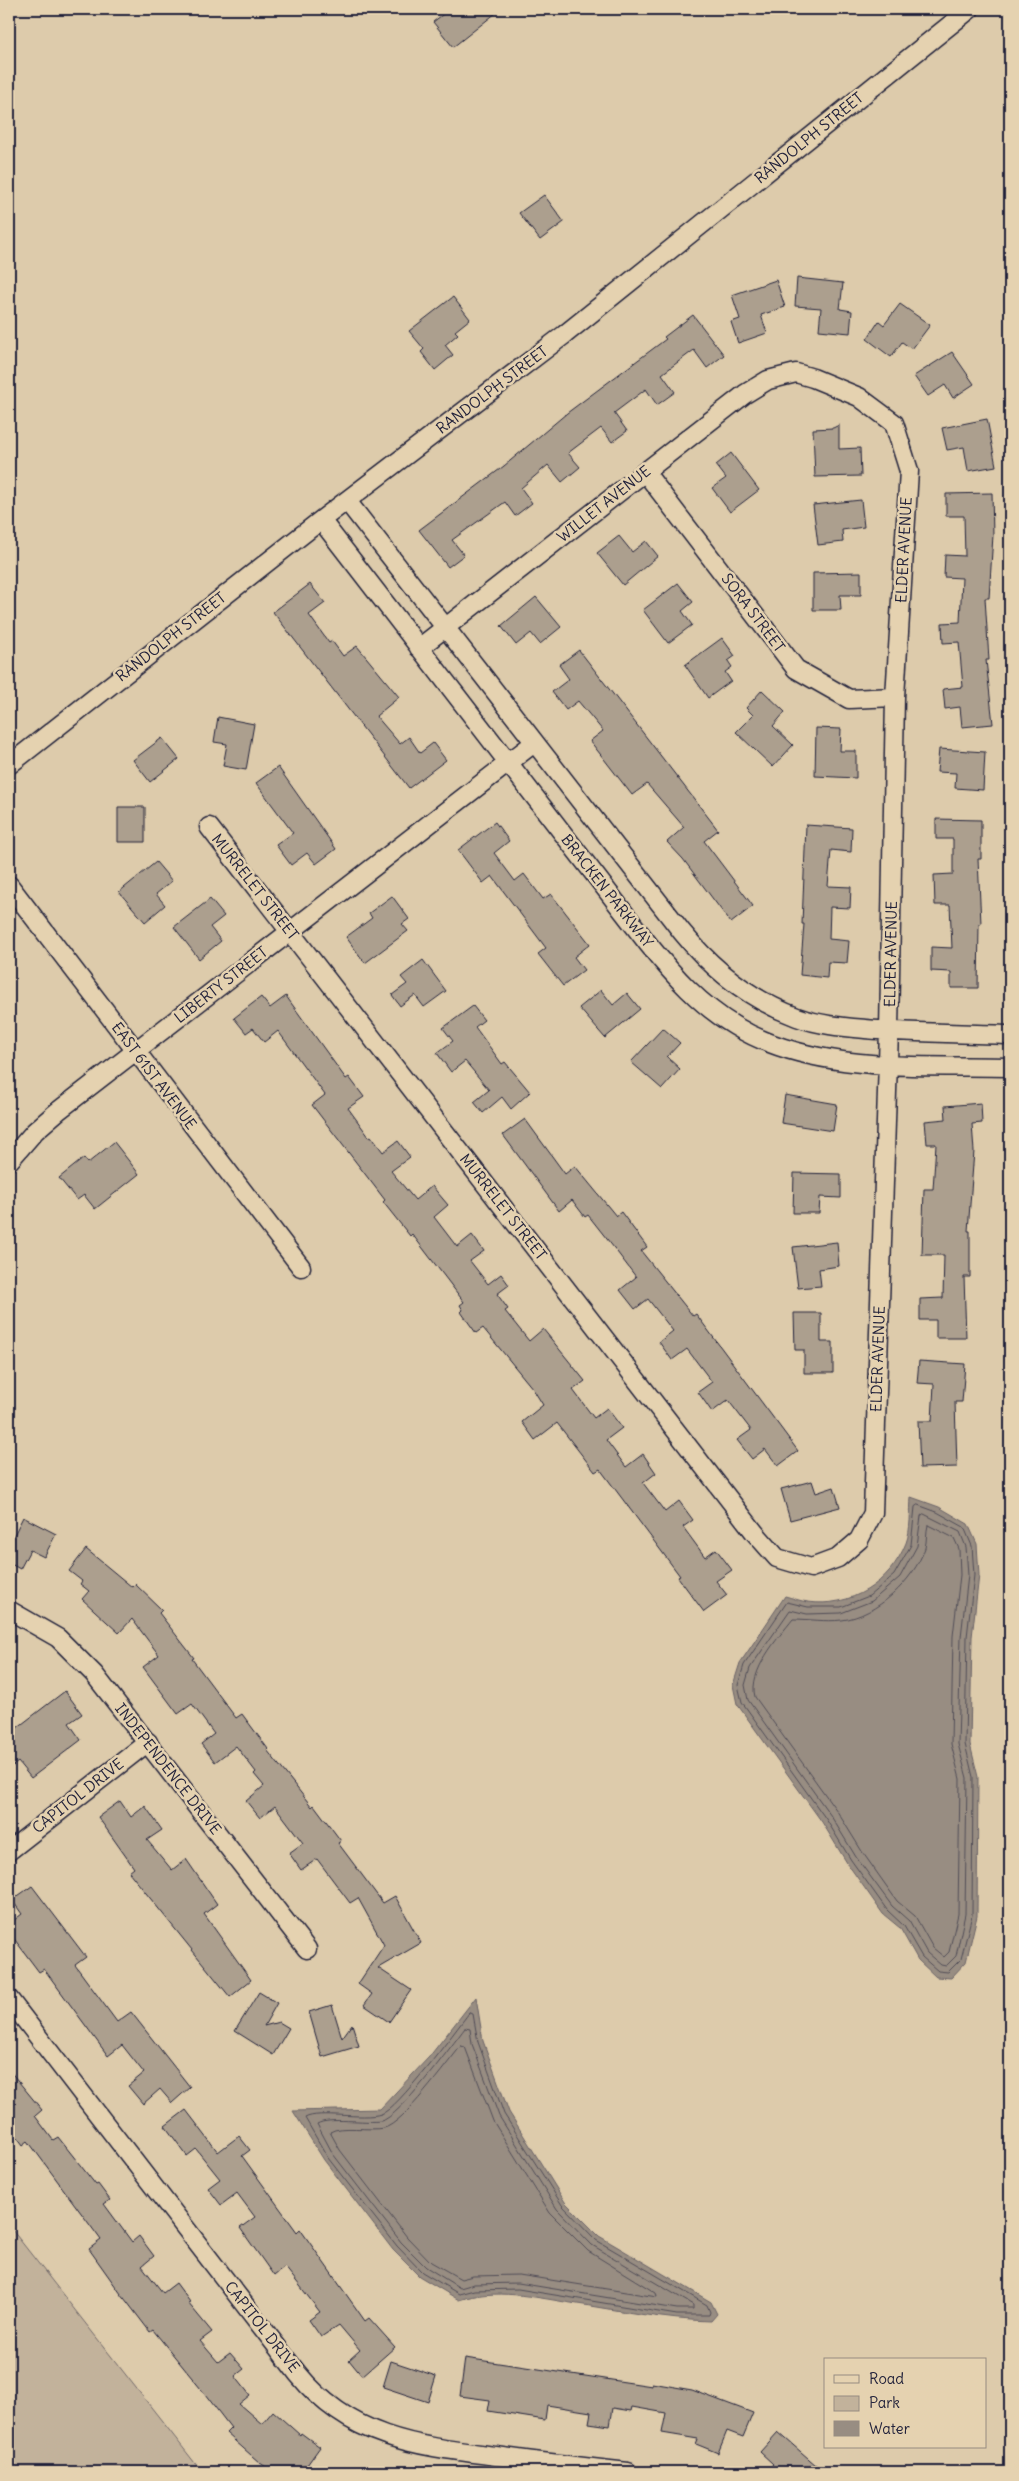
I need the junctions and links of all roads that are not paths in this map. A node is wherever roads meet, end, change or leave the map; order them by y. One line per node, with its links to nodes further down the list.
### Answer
1 (970, 9): 4 (street, RANDOLPH STREET)
2 (796, 373): 3 (street, WILLET AVENUE); 8 (street, ELDER AVENUE)
3 (645, 472): 6 (street, WILLET AVENUE); 8 (street, SORA STREET)
4 (346, 501): 5 (street, RANDOLPH STREET); 6 (street)
5 (321, 520): 7 (street, BRACKEN PARKWAY); 11 (street, RANDOLPH STREET)
6 (445, 628): 7 (street, WILLET AVENUE); 9 (street)
7 (419, 648): 10 (street, BRACKEN PARKWAY)
8 (896, 697): 15 (street, ELDER AVENUE)
9 (534, 743): 10 (street, LIBERTY STREET); 15 (street)
10 (508, 764): 14 (street, LIBERTY STREET); 18 (street, BRACKEN PARKWAY)
11 (9, 765)
12 (209, 827): 14 (street, MURRELET STREET)
13 (9, 885): 17 (street, EAST 61ST AVENUE)
14 (290, 931): 17 (street, LIBERTY STREET); 22 (street, MURRELET STREET)
15 (889, 1031): 16 (street); 18 (street, ELDER AVENUE)
16 (1010, 1035)
17 (136, 1052): 20 (street, LIBERTY STREET); 21 (street, EAST 61ST AVENUE)
18 (888, 1064): 19 (street, BRACKEN PARKWAY); 22 (street, ELDER AVENUE)
19 (1010, 1067)
20 (9, 1161)
21 (301, 1267)
22 (812, 1568)
23 (9, 1610): 24 (street, INDEPENDENCE DRIVE)
24 (148, 1742): 25 (street, CAPITOL DRIVE); 26 (street, INDEPENDENCE DRIVE)
25 (9, 1851)
26 (307, 1949)
27 (9, 1999): 28 (street, CAPITOL DRIVE)
28 (533, 2467): 29 (street, CAPITOL DRIVE)
29 (628, 2472)

